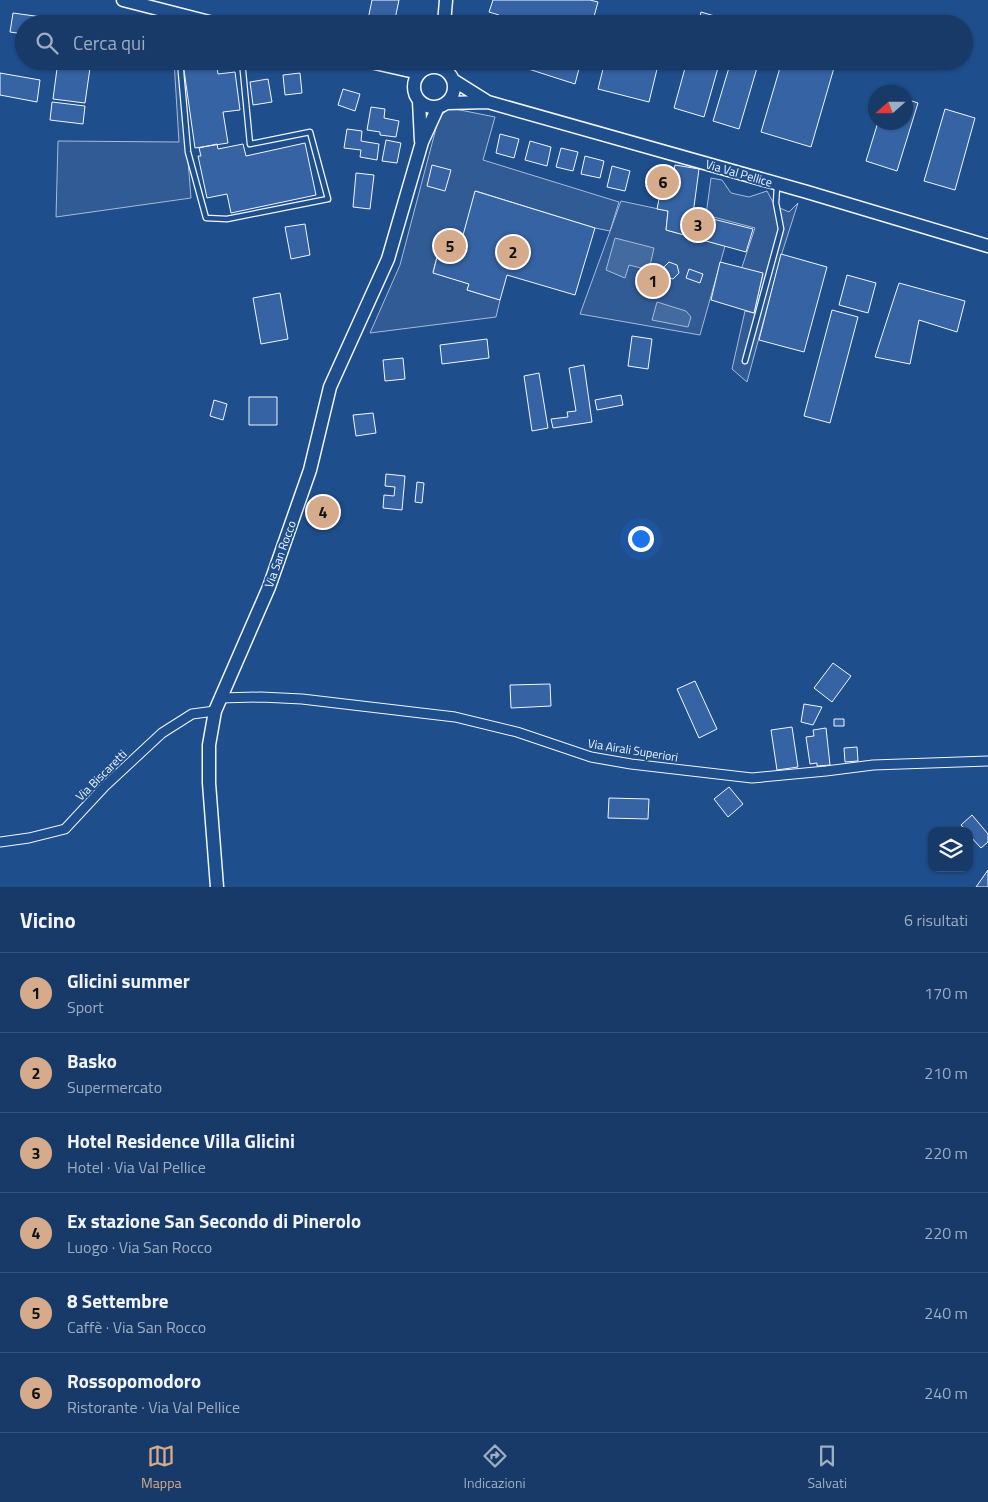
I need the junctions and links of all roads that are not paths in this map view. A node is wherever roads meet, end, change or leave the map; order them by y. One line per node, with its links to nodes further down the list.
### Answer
1 (123, 0): 3 (street)
2 (446, 0): 5 (street)
3 (158, 4): 4 (street)
4 (175, 15)
5 (445, 15)
6 (181, 70): 7 (lane)
7 (243, 70)
8 (389, 70): 13 (street)
9 (404, 70): 12 (street)
10 (424, 70): 12 (street)
11 (449, 71): 14 (street); 15 (street)
12 (419, 73): 13 (street)
13 (416, 95): 15 (street); 16 (street, Via San Rocco)
14 (488, 102): 15 (street); 17 (street, Via Val Pellice)
15 (442, 105): 16 (street, Via San Rocco)
16 (422, 142): 20 (street, Via San Rocco)
17 (778, 184): 18 (street, Via Val Pellice); 19 (lane)
18 (988, 246)
19 (745, 361)
20 (220, 698): 21 (street, Via San Rocco); 22 (street, Via Airali Superiori)
21 (215, 711): 23 (street, Via Biscaretti); 24 (street, Via San Rocco)
22 (988, 761)
23 (0, 842)
24 (217, 887)

